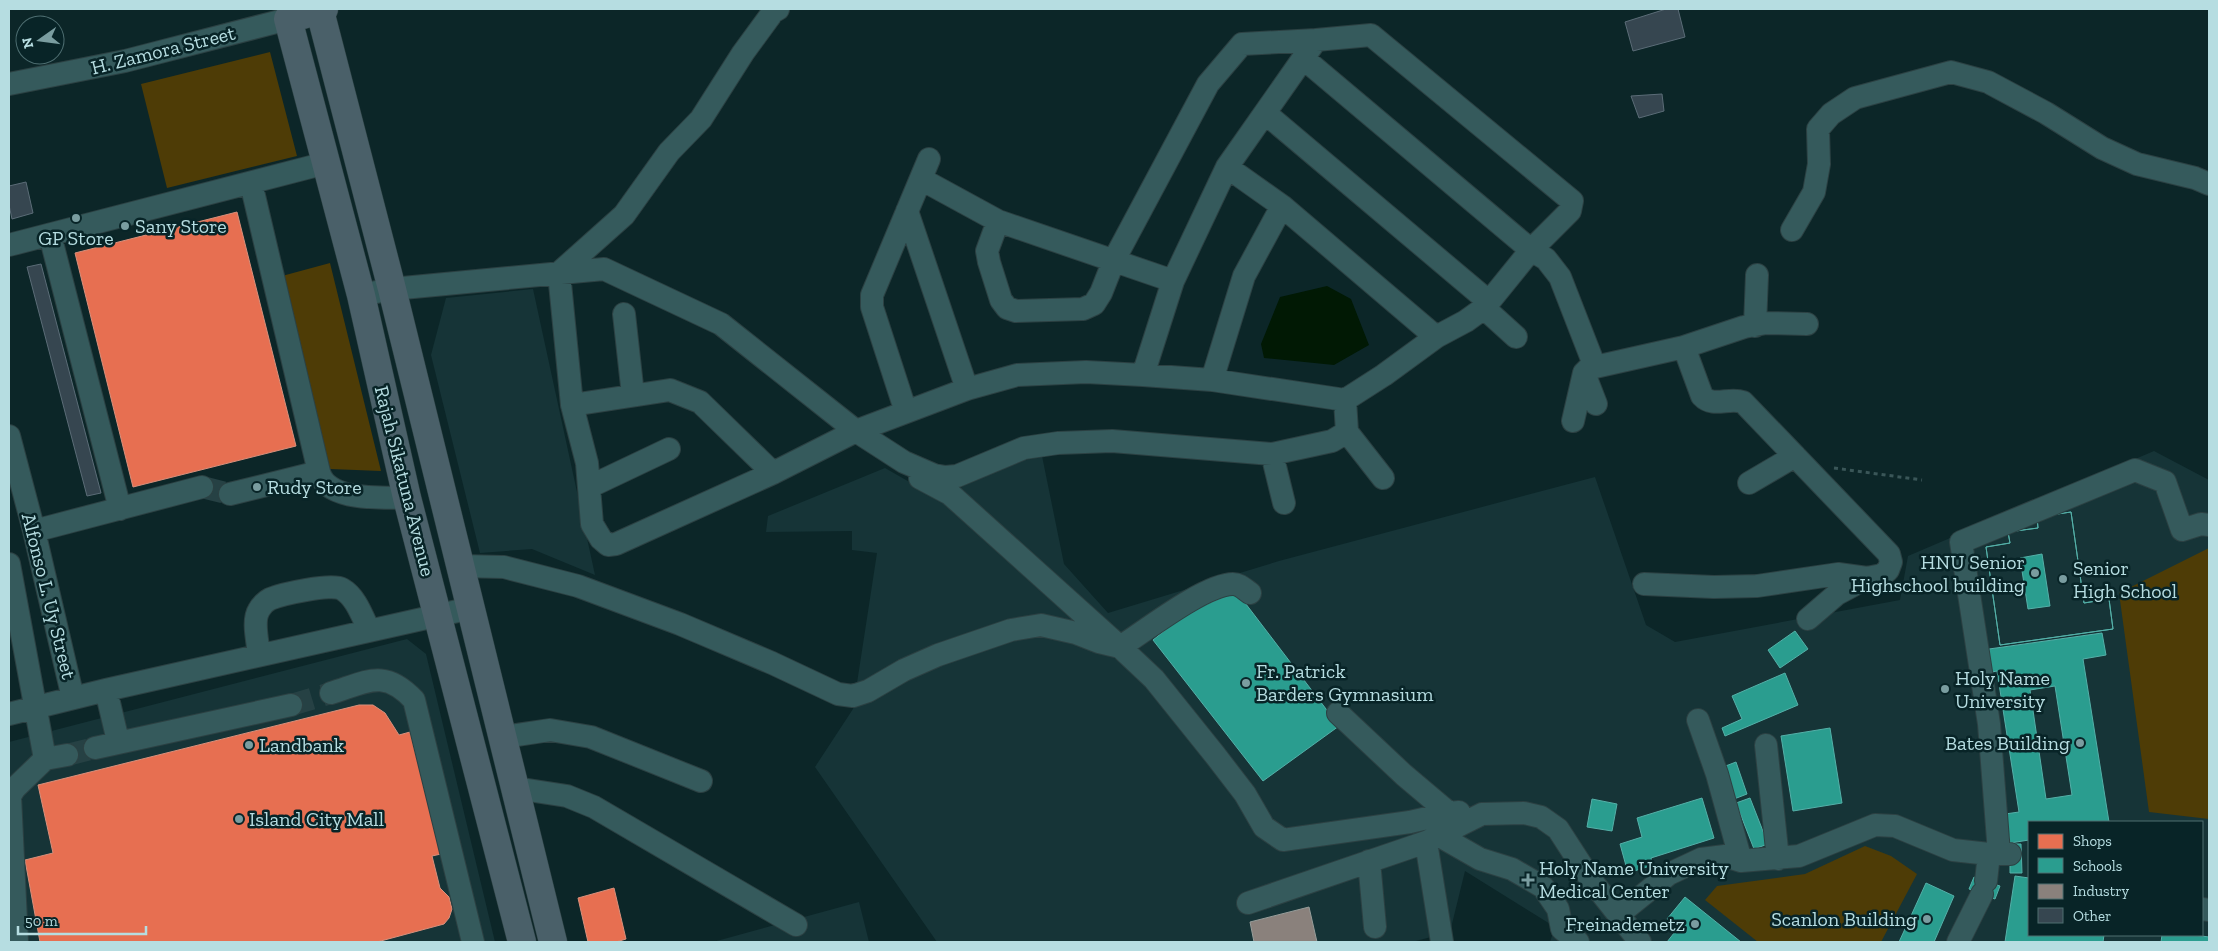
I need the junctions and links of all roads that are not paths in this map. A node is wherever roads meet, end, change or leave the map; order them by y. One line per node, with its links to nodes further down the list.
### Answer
1 (778, 9): 19 (street)
2 (310, 12): 5 (street, H. Zamora Street); 7 (main road, Rajah Sikatuna Avenue); 22 (main road)
3 (1316, 40): 4 (street); 17 (street); 18 (street)
4 (1303, 58): 6 (street); 17 (street)
5 (9, 84)
6 (1265, 112): 8 (street); 24 (street)
7 (326, 163): 9 (street); 23 (main road, Rajah Sikatuna Avenue)
8 (1227, 167): 11 (street); 21 (street)
9 (251, 183): 15 (street); 49 (street)
10 (2209, 184): 14 (street)
11 (1282, 206): 29 (street); 33 (street)
12 (907, 211): 13 (street); 34 (street); 39 (street)
13 (998, 221): 18 (street); 18 (street)
14 (1792, 230)
15 (50, 234): 16 (street); 58 (street)
16 (9, 245)
17 (1531, 250): 24 (street); 31 (street)
18 (1114, 260): 21 (street)
19 (558, 273): 22 (street); 38 (street); 41 (street)
20 (1757, 275): 27 (street)
21 (1173, 281): 32 (street)
22 (392, 289): 23 (street); 62 (main road)
23 (360, 295): 56 (main road, Rajah Sikatuna Avenue)
24 (1486, 304): 28 (street); 29 (street)
25 (624, 314): 35 (street)
26 (1807, 324): 27 (street)
27 (1755, 326): 30 (street)
28 (1516, 336)
29 (1436, 337): 36 (street)
30 (1684, 346): 31 (street); 46 (street)
31 (1590, 370): 37 (street); 40 (street)
32 (1143, 375): 33 (street); 34 (street)
33 (1212, 380): 36 (street)
34 (967, 389): 39 (street)
35 (633, 395): 38 (street); 50 (street)
36 (1345, 400): 42 (street)
37 (1596, 404)
38 (572, 405): 53 (street)
39 (906, 412): 41 (street)
40 (1573, 421)
41 (856, 431): 47 (street); 50 (street)
42 (1347, 432): 45 (street); 51 (street)
43 (9, 436): 48 (street, Alfonso L. Uy Street)
44 (669, 449): 53 (street)
45 (1272, 454): 47 (street); 57 (street)
46 (1799, 460): 52 (street); 64 (street)
47 (904, 462): 71 (street)
48 (12, 466): 60 (street, Alfonso L. Uy Street)
49 (319, 472): 55 (street); 56 (street)
50 (773, 473): 53 (street)
51 (1383, 478)
52 (1749, 483)
53 (589, 486)
54 (202, 487): 58 (street)
55 (230, 494)
56 (408, 498): 63 (main road, Rajah Sikatuna Avenue)
57 (1284, 503)
58 (120, 509): 60 (street)
59 (2209, 525): 92 (street)
60 (34, 531): 75 (street, Alfonso L. Uy Street)
61 (9, 564): 77 (street)
62 (460, 566): 63 (main road); 67 (main road); 71 (street)
63 (428, 573): 68 (main road, Rajah Sikatuna Avenue)
64 (1867, 578): 65 (street); 69 (street)
65 (1644, 584)
66 (1250, 593): 71 (street)
67 (471, 608): 68 (street); 81 (main road)
68 (438, 615): 70 (street); 103 (main road, Rajah Sikatuna Avenue)
69 (1808, 619)
70 (369, 630): 72 (street); 72 (street)
71 (1120, 647): 89 (street)
72 (259, 655): 73 (street)
73 (106, 690): 75 (street); 82 (street)
74 (331, 693): 102 (street)
75 (73, 698): 77 (street)
76 (291, 705): 82 (street)
77 (36, 709): 79 (street); 86 (street)
78 (1338, 713): 89 (street)
79 (9, 714)
80 (1698, 720): 95 (street)
81 (503, 737): 87 (street); 88 (main road)
82 (118, 741): 84 (street)
83 (1766, 745): 93 (street)
84 (95, 748)
85 (67, 755): 86 (street)
86 (45, 759): 101 (street)
87 (702, 781)
88 (515, 788): 98 (street); 104 (main road)
89 (1449, 813): 90 (street)
90 (1482, 814): 91 (street); 97 (street)
91 (1432, 839): 94 (street); 100 (street); 105 (street)
92 (2010, 855): 93 (street); 107 (street)
93 (1778, 859): 95 (street)
94 (1369, 861): 96 (street); 99 (street)
95 (1741, 861): 97 (street)
96 (1248, 903)
97 (1618, 915): 106 (street)
98 (796, 925)
99 (1374, 927)
100 (1566, 938)
101 (17, 942)
102 (473, 942)
103 (522, 942)
104 (553, 942)
105 (1442, 942)
106 (1640, 942)
107 (1958, 942)

